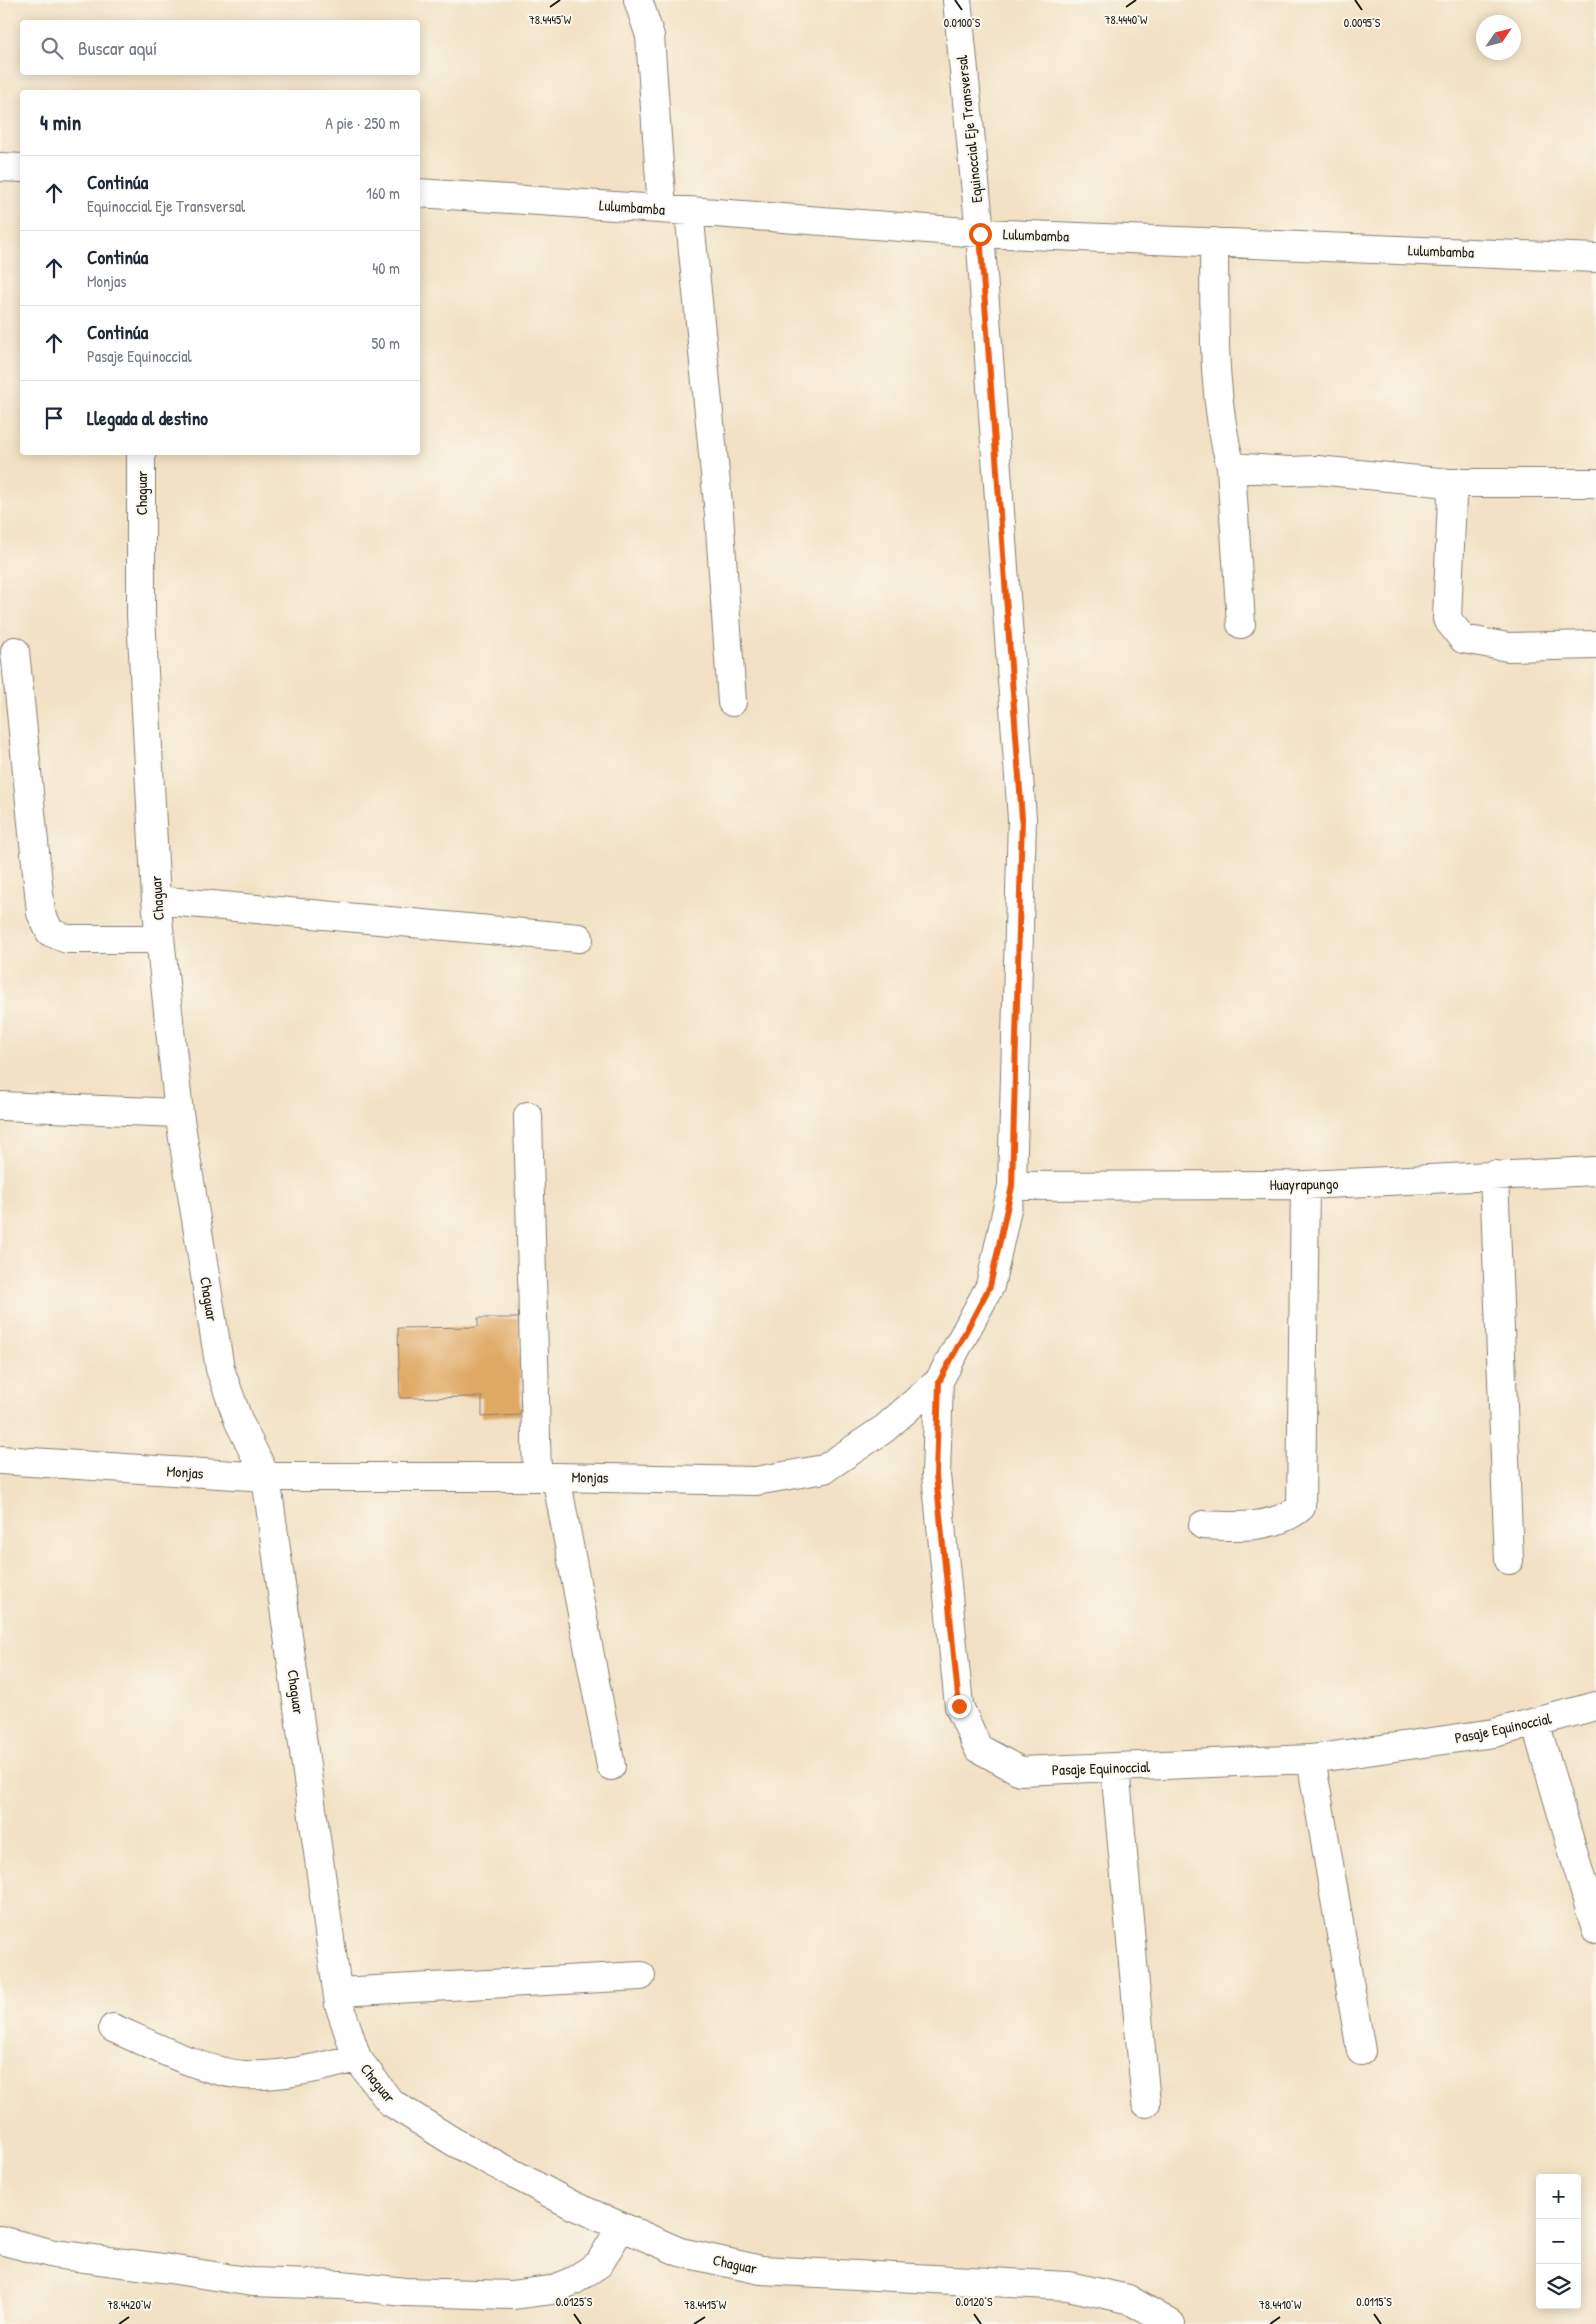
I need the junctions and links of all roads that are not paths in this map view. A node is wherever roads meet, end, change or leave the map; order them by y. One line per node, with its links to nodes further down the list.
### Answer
1 (638, 0): 6 (street)
2 (957, 0): 8 (street, Equinoccial Eje Transversal)
3 (0, 167): 4 (street)
4 (20, 168)
5 (420, 193): 6 (street, Lulumbamba)
6 (662, 209): 7 (street, Lulumbamba)
7 (689, 210): 8 (street, Lulumbamba); 18 (street)
8 (980, 234): 9 (street, Lulumbamba); 28 (street, Equinoccial Eje Transversal)
9 (1214, 242): 10 (street, Lulumbamba); 12 (street)
10 (1596, 258)
11 (141, 455): 19 (street, Chaguar)
12 (1231, 467): 13 (street); 15 (street)
13 (1449, 483): 14 (street); 16 (street)
14 (1596, 483)
15 (1241, 624)
16 (1596, 645)
17 (15, 651): 21 (street)
18 (732, 702)
19 (156, 900): 20 (street); 21 (street, Chaguar)
20 (580, 938)
21 (160, 939): 23 (street, Chaguar)
22 (0, 1106): 23 (street)
23 (180, 1113): 31 (street, Chaguar)
24 (528, 1116): 32 (street)
25 (1596, 1171): 26 (street, Huayrapungo)
26 (1494, 1176): 27 (street, Huayrapungo); 34 (street)
27 (1305, 1185): 28 (street, Huayrapungo); 33 (street)
28 (1012, 1186): 29 (street, Monjas)
29 (939, 1382): 32 (street, Monjas); 39 (street, Pasaje Equinoccial)
30 (0, 1460): 31 (street, Monjas)
31 (266, 1477): 32 (street, Monjas); 42 (street, Chaguar)
32 (546, 1477): 38 (street)
33 (1203, 1525)
34 (1509, 1560)
35 (1596, 1706): 36 (street, Pasaje Equinoccial)
36 (1535, 1722): 37 (street, Pasaje Equinoccial); 40 (street)
37 (1311, 1759): 39 (street, Pasaje Equinoccial); 44 (street)
38 (611, 1766)
39 (1115, 1768): 46 (street)
40 (1596, 1930)
41 (641, 1976): 42 (street)
42 (338, 1992): 45 (street, Chaguar)
43 (113, 2028): 45 (street)
44 (1361, 2051)
45 (358, 2058): 47 (street, Chaguar)
46 (1146, 2103)
47 (621, 2227): 48 (street); 49 (street, Chaguar)
48 (0, 2240)
49 (1171, 2324)

